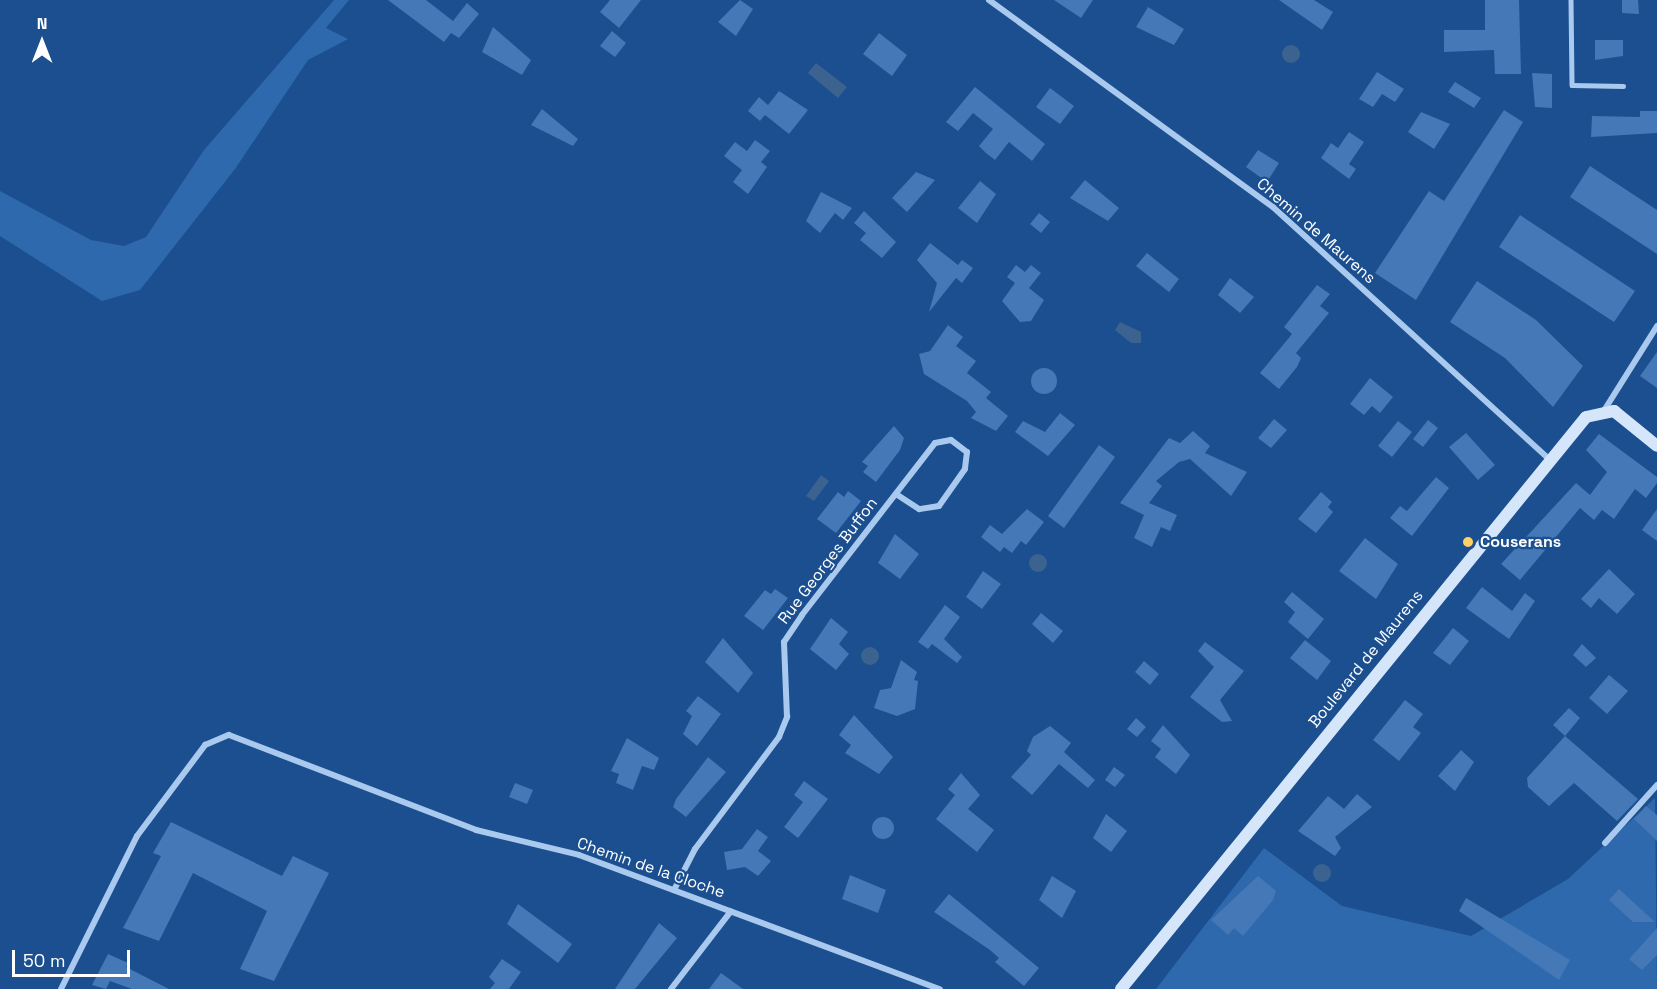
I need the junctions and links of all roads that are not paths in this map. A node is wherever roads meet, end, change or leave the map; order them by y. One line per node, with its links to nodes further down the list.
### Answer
1 (989, 0): 7 (street, Chemin de Maurens)
2 (1571, 0): 3 (lane)
3 (1623, 86)
4 (1657, 326): 5 (street)
5 (1605, 409): 6 (street); 7 (street, Boulevard de Maurens)
6 (1657, 446)
7 (1550, 459): 16 (street, Boulevard de Maurens)
8 (896, 494): 8 (street, Rue Georges Buffon); 11 (street, Rue Georges Buffon)
9 (1657, 785): 10 (street)
10 (1605, 843)
11 (674, 890): 12 (street, Chemin de la Cloche); 13 (street, Chemin de la Cloche)
12 (731, 911): 14 (street); 15 (street, Chemin de la Cloche)
13 (61, 989)
14 (671, 989)
15 (940, 989)
16 (1121, 989)

